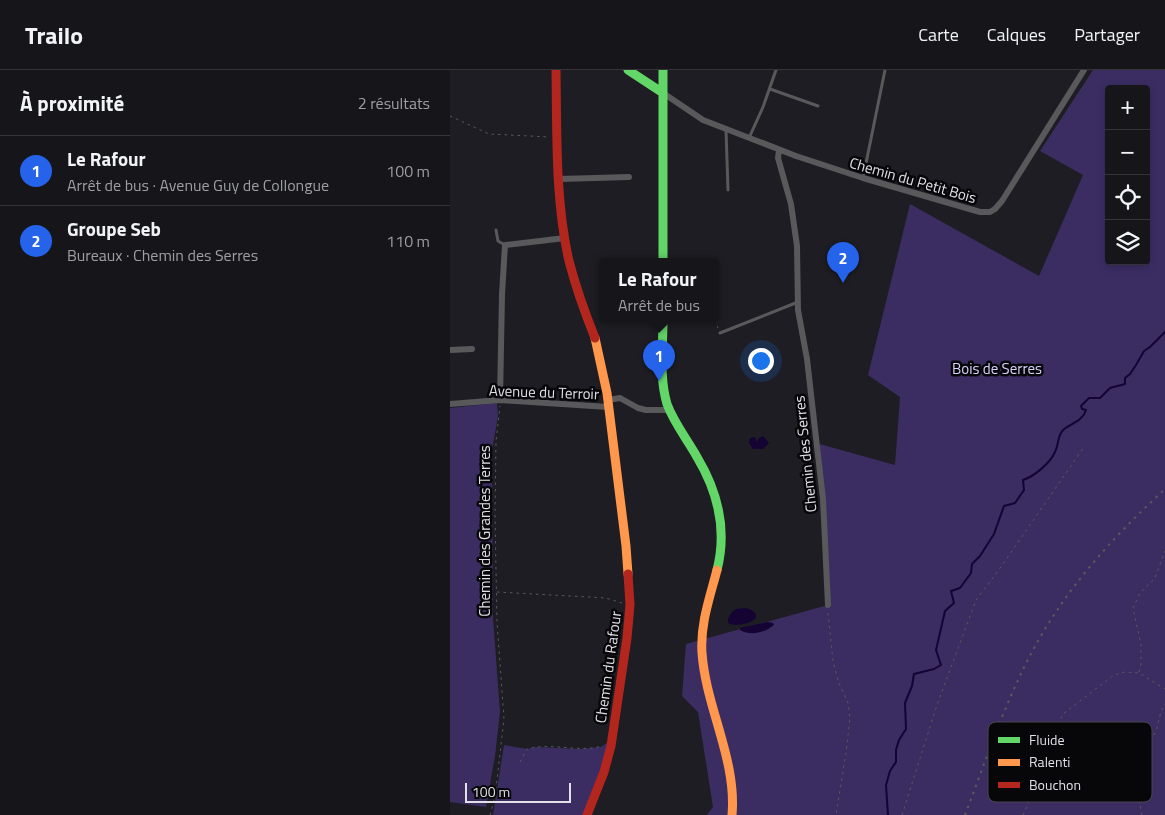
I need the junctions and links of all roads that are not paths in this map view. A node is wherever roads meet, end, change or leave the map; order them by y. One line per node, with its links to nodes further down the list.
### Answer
1 (556, 70): 15 (street, Chemin du Rafour)
2 (628, 70): 8 (street)
3 (663, 70): 8 (street)
4 (776, 70): 7 (lane)
5 (885, 70): 14 (lane)
6 (1084, 70): 14 (street, Chemin du Petit Bois)
7 (770, 88): 9 (lane); 11 (lane)
8 (663, 93): 10 (street, Chemin du Petit Bois); 20 (street)
9 (818, 106)
10 (726, 129): 11 (street, Chemin du Petit Bois); 16 (lane)
11 (749, 138): 12 (street, Chemin du Petit Bois)
12 (779, 150): 14 (street, Chemin du Petit Bois); 21 (street, Chemin des Serres)
13 (629, 177): 15 (street)
14 (863, 178)
15 (560, 179): 18 (street, Chemin du Rafour)
16 (728, 190)
17 (496, 230): 19 (lane)
18 (565, 238): 19 (street); 28 (street, Chemin du Rafour)
19 (505, 245): 26 (street)
20 (664, 258)
21 (798, 302): 23 (lane); 30 (street, Chemin des Serres)
22 (663, 323): 29 (street)
23 (720, 333)
24 (472, 349): 25 (street)
25 (450, 350)
26 (500, 400): 27 (street, Avenue du Terroir); 28 (street, Avenue du Terroir)
27 (450, 404)
28 (608, 404): 29 (street); 31 (street, Chemin du Rafour)
29 (669, 410): 32 (street)
30 (828, 605)
31 (587, 815)
32 (732, 815)

